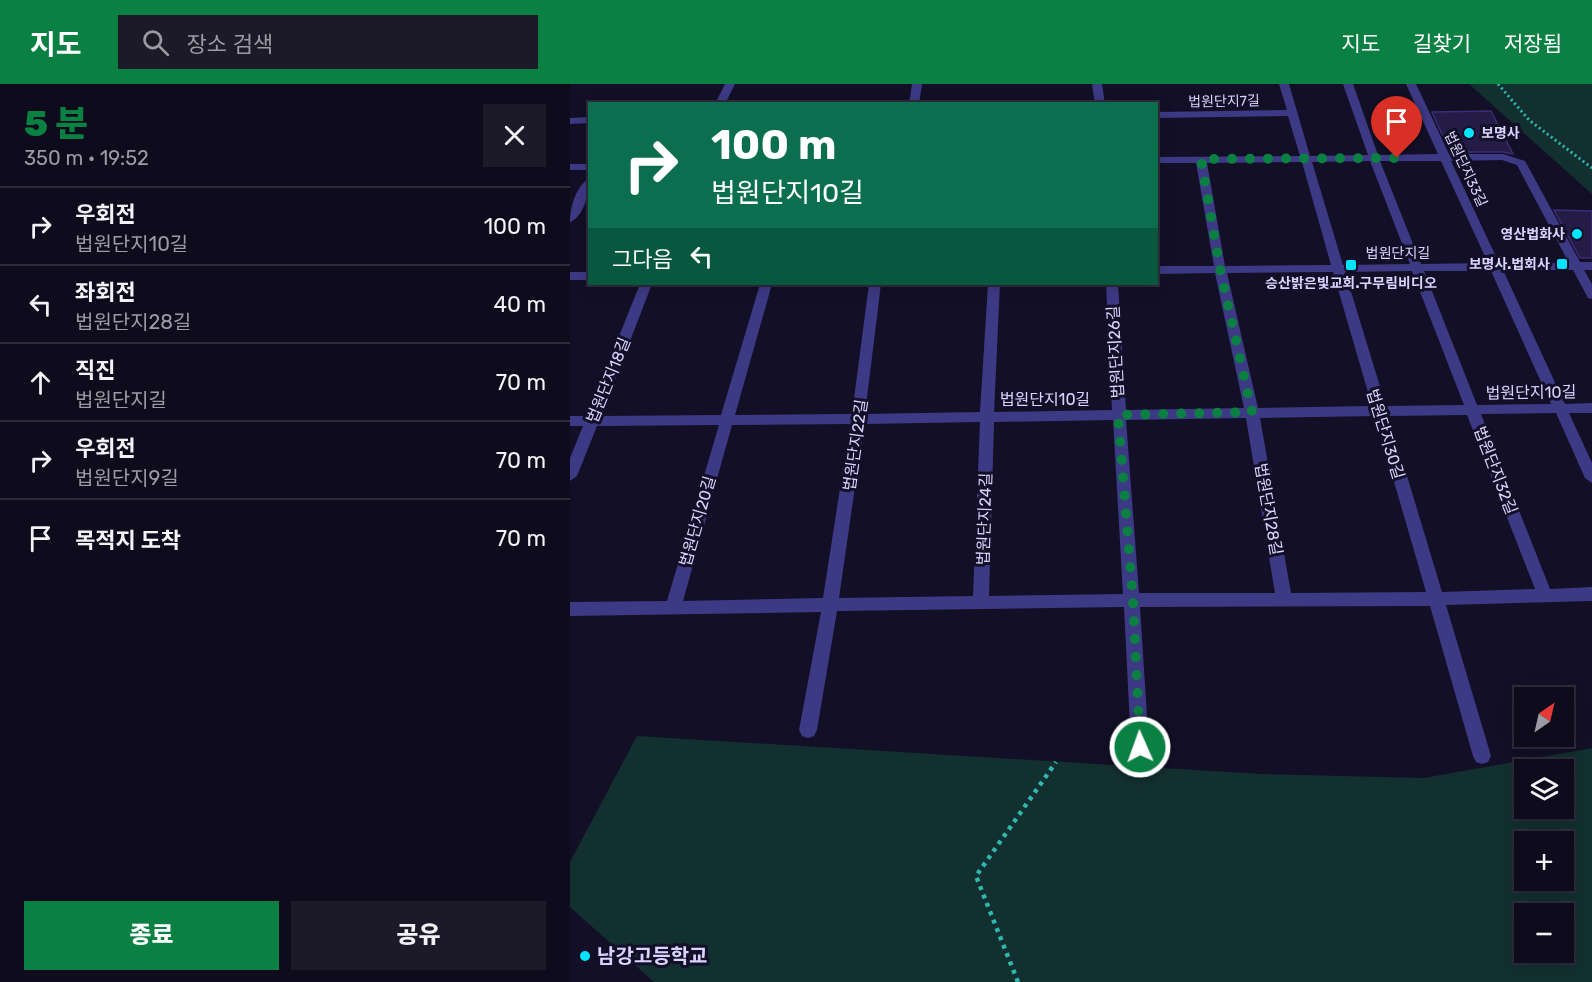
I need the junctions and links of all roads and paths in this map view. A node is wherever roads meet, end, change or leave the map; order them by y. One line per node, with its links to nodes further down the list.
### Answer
1 (730, 84): 8 (street)
2 (917, 84): 9 (street)
3 (1097, 84): 10 (street)
4 (1284, 84): 11 (street, 법원단지30길)
5 (1348, 84): 15 (street, 법원단지32길)
6 (1410, 84): 16 (street, 법원단지33길)
7 (1498, 84): 22 (path)
8 (721, 102)
9 (914, 102)
10 (1101, 102)
11 (1292, 113): 12 (street, 법원단지7길); 18 (street, 법원단지30길)
12 (1158, 115)
13 (588, 120): 14 (street)
14 (570, 121)
15 (1374, 158): 16 (street); 18 (street); 29 (street, 법원단지32길)
16 (1444, 158): 25 (street); 27 (street, 법원단지33길)
17 (1201, 159): 18 (street); 19 (street); 30 (street)
18 (1305, 159): 28 (street, 법원단지30길)
19 (1158, 160)
20 (570, 167): 21 (street)
21 (588, 167)
22 (1592, 168)
23 (588, 185): 24 (street)
24 (570, 219)
25 (1576, 266): 26 (street, 법원단지길); 27 (street, 법원단지길); 39 (street)
26 (1592, 266)
27 (1495, 267): 29 (street, 법원단지길); 40 (street, 법원단지33길)
28 (1337, 268): 29 (street, 법원단지길); 30 (street, 법원단지길); 43 (street, 법원단지30길)
29 (1416, 268): 42 (street, 법원단지32길)
30 (1220, 269): 31 (street, 법원단지길); 44 (street, 법원단지28길)
31 (1158, 270)
32 (570, 276): 33 (street)
33 (588, 276)
34 (646, 285): 50 (street, 법원단지18길)
35 (766, 285): 48 (street, 법원단지20길)
36 (875, 285): 47 (street, 법원단지22길)
37 (994, 285): 46 (street, 법원단지24길)
38 (1112, 285): 45 (street, 법원단지26길)
39 (1592, 295)
40 (1560, 408): 41 (street, 법원단지10길); 42 (street, 법원단지10길); 52 (street, 법원단지33길)
41 (1592, 408)
42 (1472, 410): 43 (street, 법원단지10길); 54 (street, 법원단지32길)
43 (1379, 411): 44 (street, 법원단지10길); 55 (street, 법원단지30길)
44 (1252, 412): 45 (street, 법원단지10길); 57 (street, 법원단지28길)
45 (1118, 415): 46 (street, 법원단지10길); 56 (street, 법원단지26길)
46 (987, 416): 47 (street, 법원단지10길); 58 (street, 법원단지24길)
47 (859, 419): 48 (street, 법원단지10길); 59 (street, 법원단지22길)
48 (726, 420): 50 (street, 법원단지10길); 60 (street, 법원단지20길)
49 (570, 421): 50 (street, 법원단지10길)
50 (592, 421): 51 (street, 법원단지18길)
51 (570, 476)
52 (1592, 478)
53 (1592, 594): 54 (street)
54 (1545, 596): 55 (street)
55 (1437, 599): 57 (street); 64 (street, 법원단지30길)
56 (1133, 600): 57 (street); 58 (street); 63 (street, 법원단지26길)
57 (1284, 600)
58 (981, 604): 59 (street)
59 (831, 605): 60 (street); 62 (street, 법원단지22길)
60 (673, 607): 61 (street)
61 (570, 609)
62 (808, 730)
63 (1140, 747)
64 (1482, 756)
65 (1056, 762): 66 (path)
66 (1018, 982)

